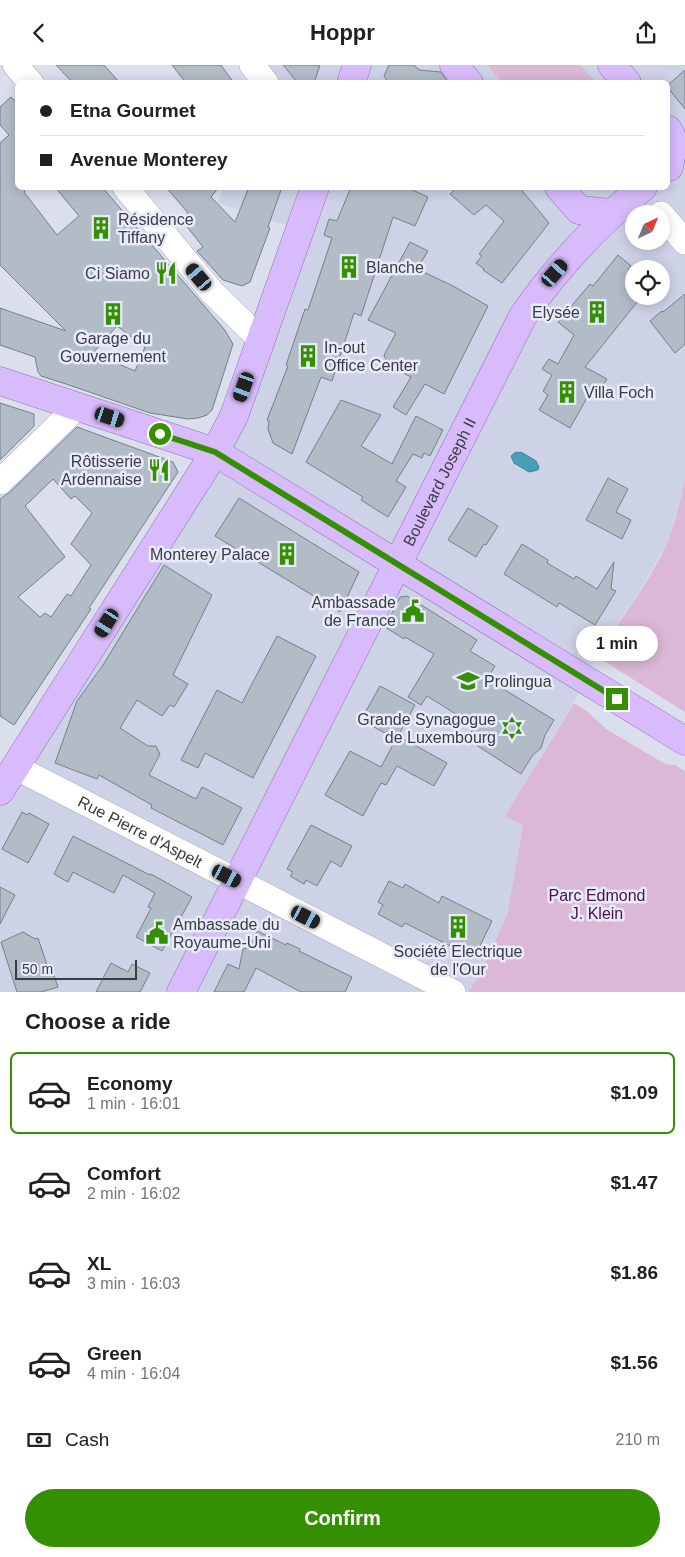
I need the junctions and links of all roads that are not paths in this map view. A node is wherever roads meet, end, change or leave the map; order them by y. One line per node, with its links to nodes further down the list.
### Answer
1 (15, 65): 6 (street)
2 (252, 65): 7 (street)
3 (357, 65): 8 (main road)
4 (454, 65): 9 (main road)
5 (612, 65): 10 (main road)
6 (28, 80)
7 (264, 80)
8 (352, 80)
9 (466, 80)
10 (624, 80)
11 (670, 133): 12 (main road)
12 (674, 163)
13 (127, 190): 22 (street)
14 (314, 190): 22 (main road)
15 (562, 190): 19 (main road)
16 (639, 190): 19 (main road, Boulevard Joseph II)
17 (643, 190): 18 (street)
18 (654, 205)
19 (612, 213): 27 (main road, Boulevard Joseph II)
20 (670, 224): 21 (street)
21 (685, 242)
22 (261, 340): 25 (main road)
23 (0, 381): 24 (main road)
24 (77, 407): 25 (main road); 26 (street)
25 (215, 452): 27 (main road); 29 (main road)
26 (0, 482)
27 (397, 564): 28 (main road); 31 (main road, Boulevard Joseph II)
28 (685, 741)
29 (15, 767): 30 (main road); 31 (street, Rue Pierre d'Aspelt)
30 (0, 791)
31 (237, 881): 32 (main road, Boulevard Joseph II); 33 (street, Rue Pierre d'Aspelt)
32 (181, 992)
33 (453, 992)

